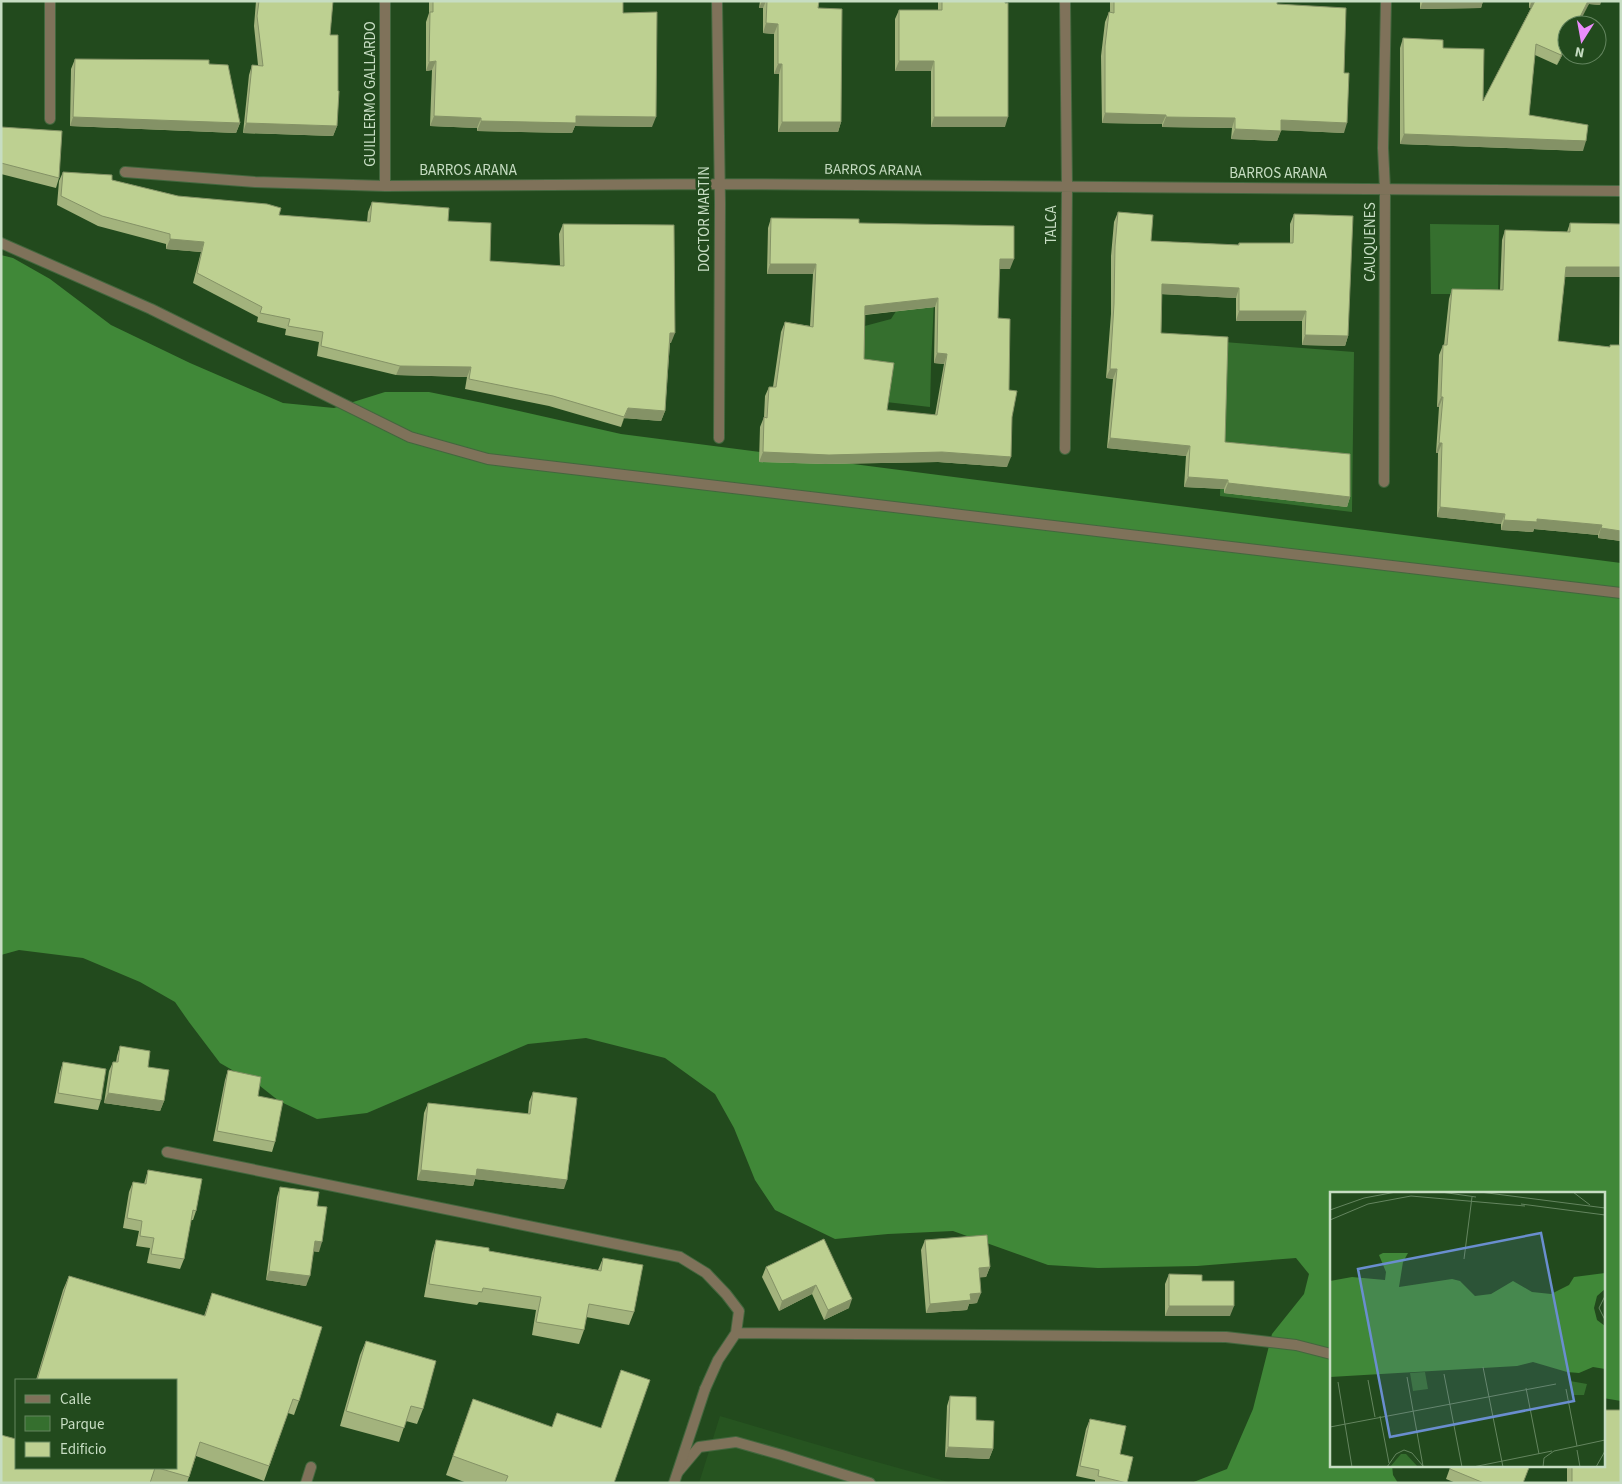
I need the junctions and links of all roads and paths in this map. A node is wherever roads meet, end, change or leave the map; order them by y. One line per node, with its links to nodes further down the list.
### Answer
1 (50, 1): 6 (street)
2 (384, 1): 9 (street, GUILLERMO GALLARDO)
3 (717, 1): 8 (street, DOCTOR MARTIN)
4 (1065, 1): 10 (street, TALCA)
5 (1386, 1): 11 (street, CAUQUENES)
6 (50, 119)
7 (125, 172): 9 (street, BARROS ARANA)
8 (719, 184): 9 (street, BARROS ARANA); 10 (street, BARROS ARANA); 14 (street, DOCTOR MARTIN)
9 (385, 186)
10 (1067, 187): 11 (street, BARROS ARANA); 15 (street, TALCA)
11 (1385, 189): 12 (street, BARROS ARANA); 16 (street, CAUQUENES)
12 (1621, 191)
13 (1, 243): 17 (street)
14 (719, 438)
15 (1065, 449)
16 (1384, 482)
17 (1621, 593)
18 (166, 1152): 19 (street)
19 (736, 1333): 20 (street); 22 (street)
20 (1330, 1354)
21 (311, 1467): 23 (street)
22 (675, 1478): 24 (street)
23 (306, 1483)
24 (870, 1483)

